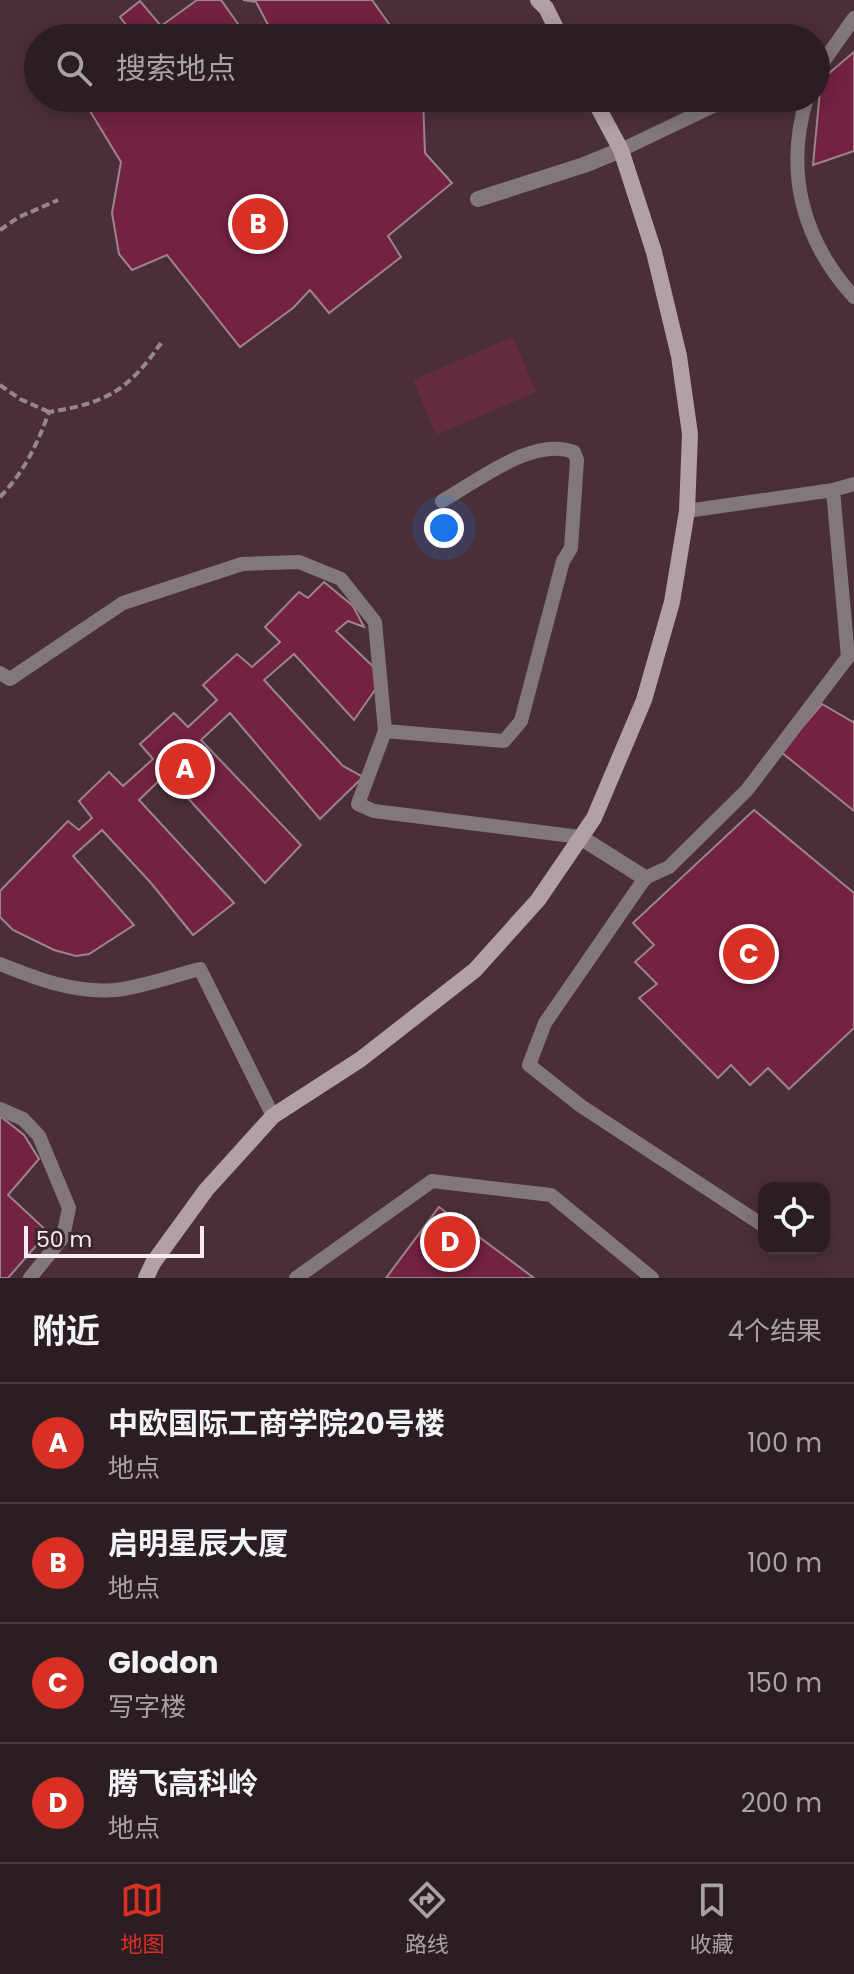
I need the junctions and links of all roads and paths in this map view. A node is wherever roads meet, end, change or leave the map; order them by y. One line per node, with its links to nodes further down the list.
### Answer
1 (538, 0): 3 (street)
2 (854, 18): 4 (lane)
3 (554, 24)
4 (830, 52)
5 (601, 112): 8 (street)
6 (701, 112): 8 (lane)
7 (803, 112): 12 (lane)
8 (621, 150): 9 (street); 20 (street)
9 (478, 199)
10 (58, 200): 11 (path)
11 (0, 230)
12 (854, 297)
13 (161, 343): 15 (path)
14 (0, 385): 15 (path)
15 (49, 412): 18 (path)
16 (854, 484): 17 (lane)
17 (833, 490): 20 (lane); 24 (lane)
18 (0, 497)
19 (442, 501): 22 (lane)
20 (687, 511): 23 (street)
21 (0, 673): 22 (lane)
22 (385, 731): 23 (lane)
23 (580, 837): 24 (street); 27 (street)
24 (645, 878): 28 (lane)
25 (0, 964): 27 (lane)
26 (0, 1109): 29 (lane)
27 (273, 1116): 30 (street)
28 (758, 1222)
29 (30, 1278)
30 (146, 1278)
31 (296, 1278): 32 (lane)
32 (652, 1278)

